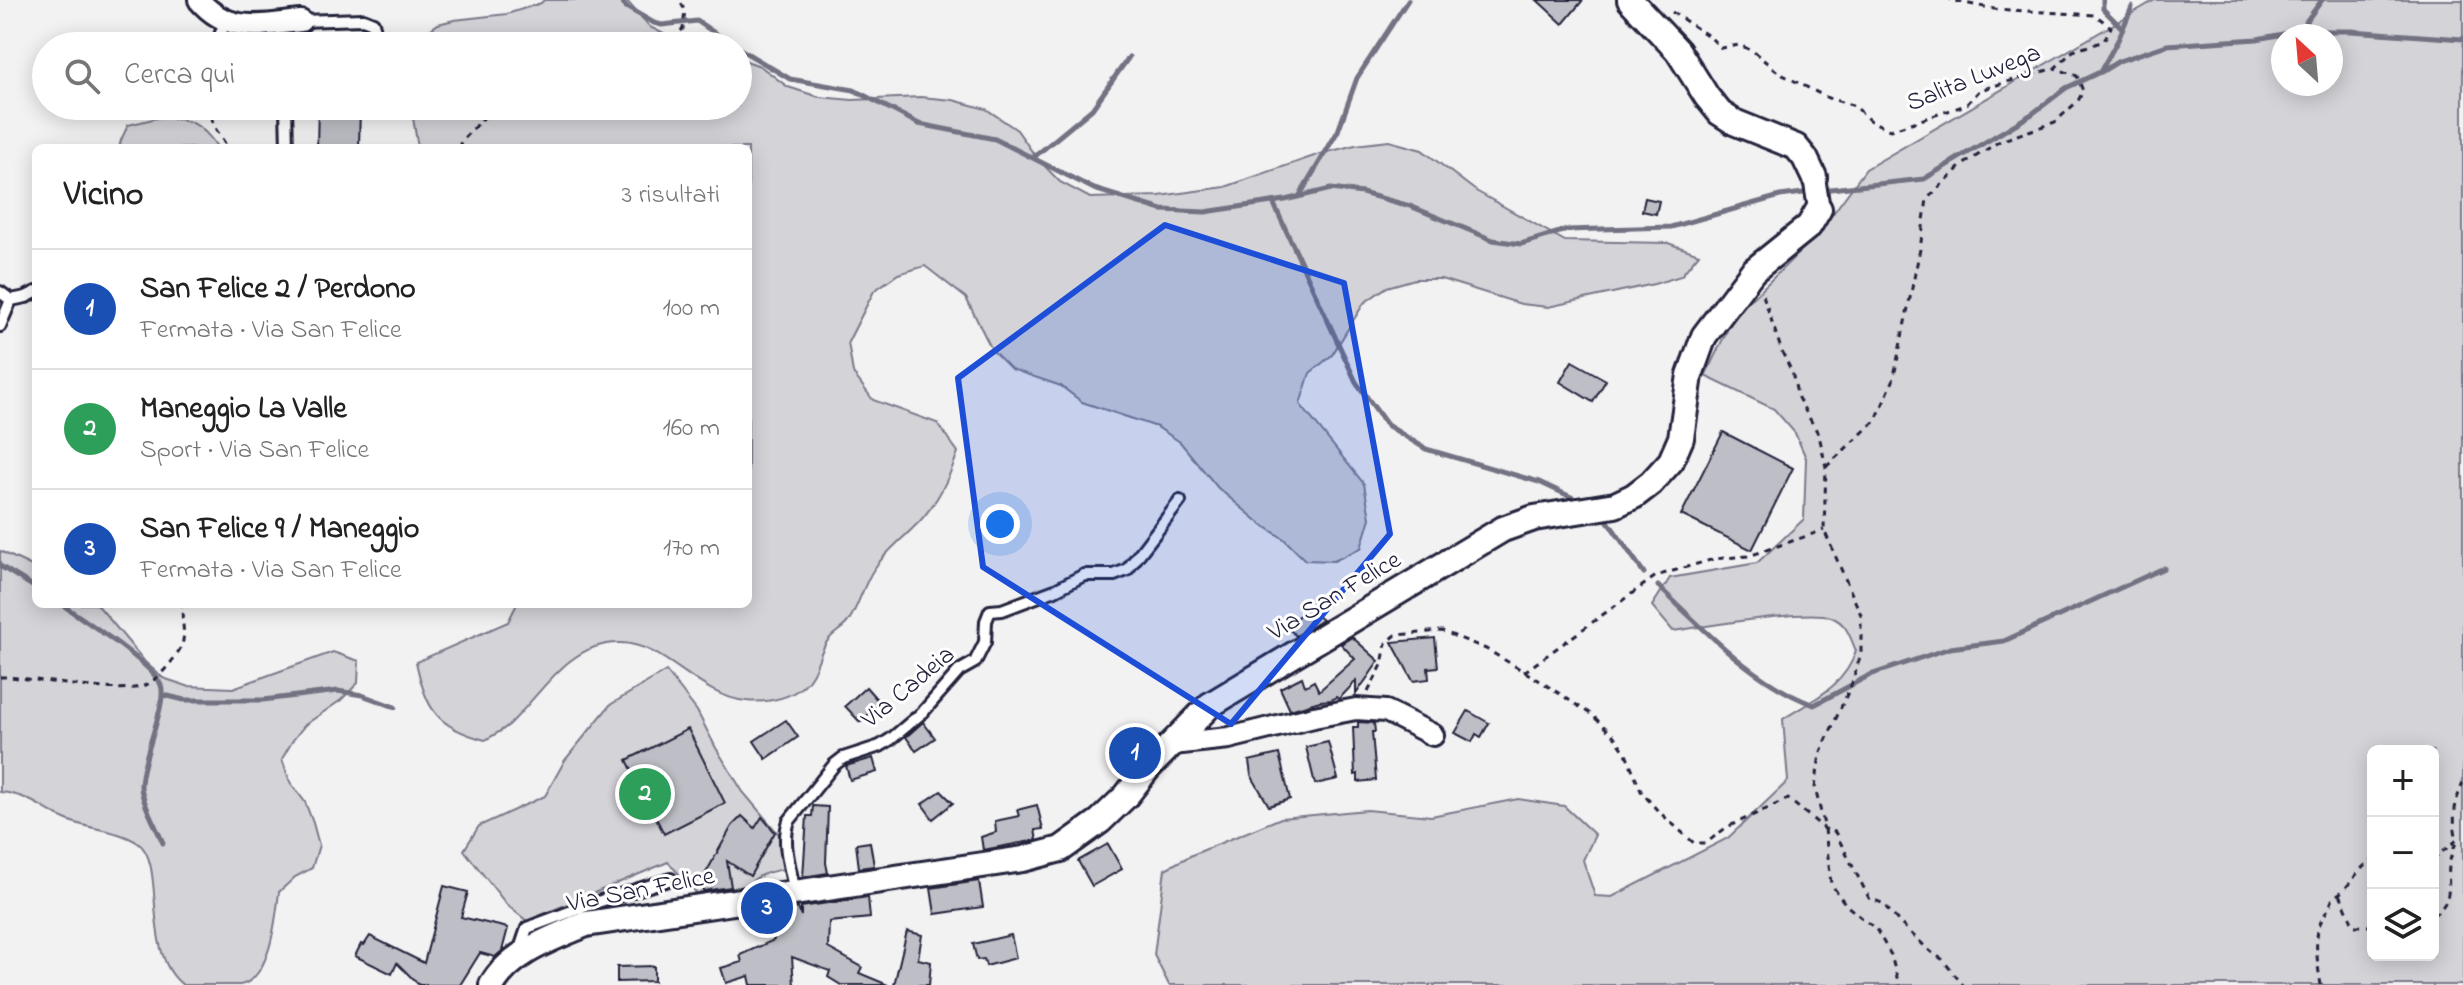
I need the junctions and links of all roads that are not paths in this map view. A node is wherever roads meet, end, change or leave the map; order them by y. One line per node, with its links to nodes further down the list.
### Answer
1 (199, 0): 4 (street)
2 (1630, 0): 9 (street, Via San Felice)
3 (301, 21): 4 (street); 6 (lane)
4 (225, 22): 5 (lane)
5 (221, 32)
6 (375, 32)
7 (286, 120): 8 (lane)
8 (287, 144)
9 (1814, 177): 10 (street, Via San Felice)
10 (1819, 209): 17 (street, Via San Felice)
11 (0, 292): 13 (lane)
12 (32, 293): 13 (lane)
13 (11, 300): 14 (lane)
14 (0, 326)
15 (1180, 501): 19 (lane, Via Cadeia)
16 (1433, 735): 17 (street)
17 (1172, 744): 19 (street, Via San Felice)
18 (671, 879): 20 (lane)
19 (795, 895): 20 (street, Via San Felice)
20 (517, 958): 21 (street, Via San Felice)
21 (492, 985)

